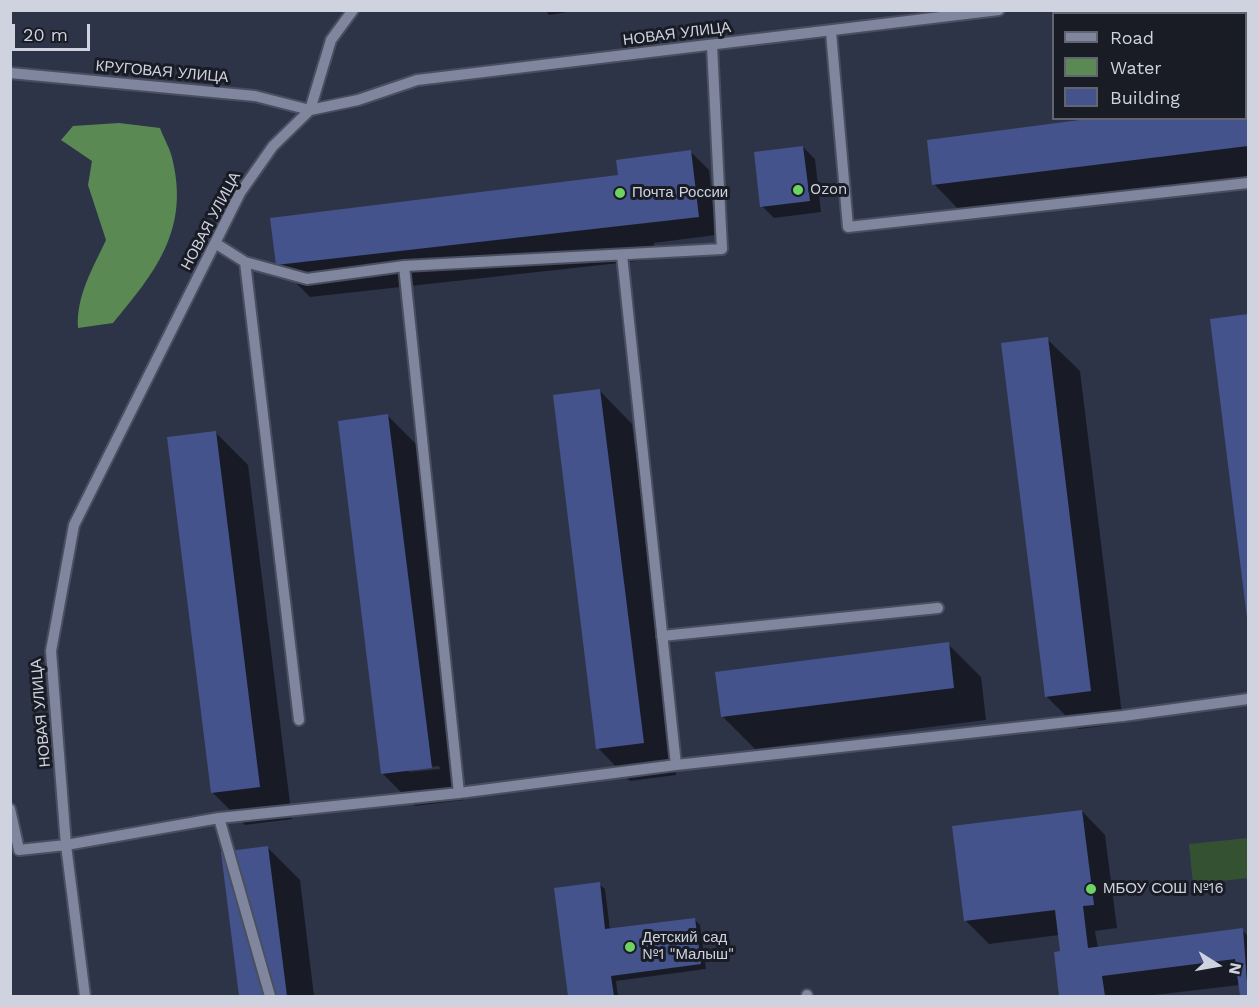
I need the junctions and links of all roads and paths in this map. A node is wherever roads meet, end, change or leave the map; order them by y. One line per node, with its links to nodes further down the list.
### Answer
1 (353, 10): 6 (street)
2 (999, 10): 3 (street, НОВАЯ УЛИЦА)
3 (831, 32): 4 (street, НОВАЯ УЛИЦА); 7 (street)
4 (712, 45): 6 (street, НОВАЯ УЛИЦА); 9 (street)
5 (10, 74): 6 (street, КРУГОВАЯ УЛИЦА)
6 (310, 110): 8 (street, НОВАЯ УЛИЦА)
7 (1248, 183)
8 (214, 243): 10 (street); 20 (street, НОВАЯ УЛИЦА)
9 (622, 255): 11 (street); 13 (street)
10 (245, 262): 11 (street); 15 (street)
11 (404, 266): 17 (street)
12 (938, 608): 13 (street)
13 (662, 636): 16 (street)
14 (1248, 699): 16 (street)
15 (299, 720)
16 (676, 765): 17 (street)
17 (459, 793): 19 (street)
18 (10, 808): 21 (street)
19 (219, 818): 20 (street); 23 (street)
20 (66, 845): 21 (street); 22 (street, НОВАЯ УЛИЦА)
21 (15, 851)
22 (85, 996)
23 (270, 996)

